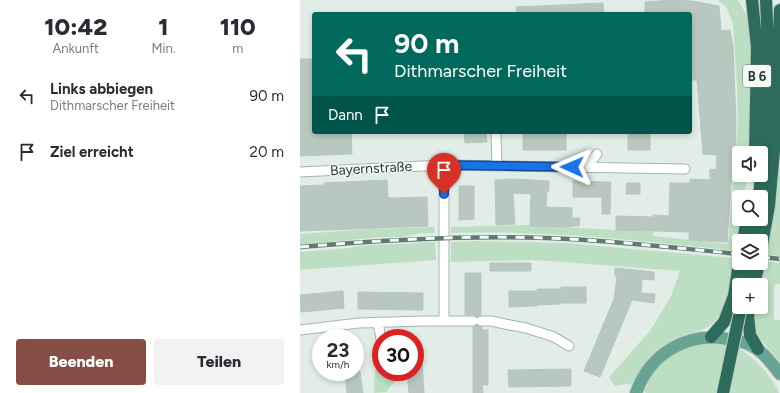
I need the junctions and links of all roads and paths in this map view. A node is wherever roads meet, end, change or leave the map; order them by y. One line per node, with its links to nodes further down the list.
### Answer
1 (744, 0): 5 (highway, B 6)
2 (752, 0): 5 (highway, B 6)
3 (766, 0): 15 (highway, B 6)
4 (780, 10): 9 (highway, B 6)
5 (754, 16): 7 (highway, B 6)
6 (496, 134): 11 (street)
7 (755, 146)
8 (597, 154): 12 (street)
9 (776, 162): 16 (highway, B 6)
10 (444, 165): 11 (street, Bayernstraße); 14 (street, Bayernstraße); 20 (street)
11 (497, 166): 12 (street, Bayernstraße)
12 (587, 167): 13 (street, Bayernstraße)
13 (685, 169)
14 (300, 172)
15 (760, 190)
16 (764, 234)
17 (738, 270): 24 (highway)
18 (740, 314): 29 (highway, bridge)
19 (748, 314): 26 (highway)
20 (444, 320): 21 (street); 25 (street)
21 (378, 322): 22 (street); 23 (street)
22 (379, 329)
23 (300, 330)
24 (711, 337): 26 (main road); 28 (main road)
25 (569, 346)
26 (758, 349): 27 (main road)
27 (780, 374)
28 (635, 392)
29 (723, 393)

